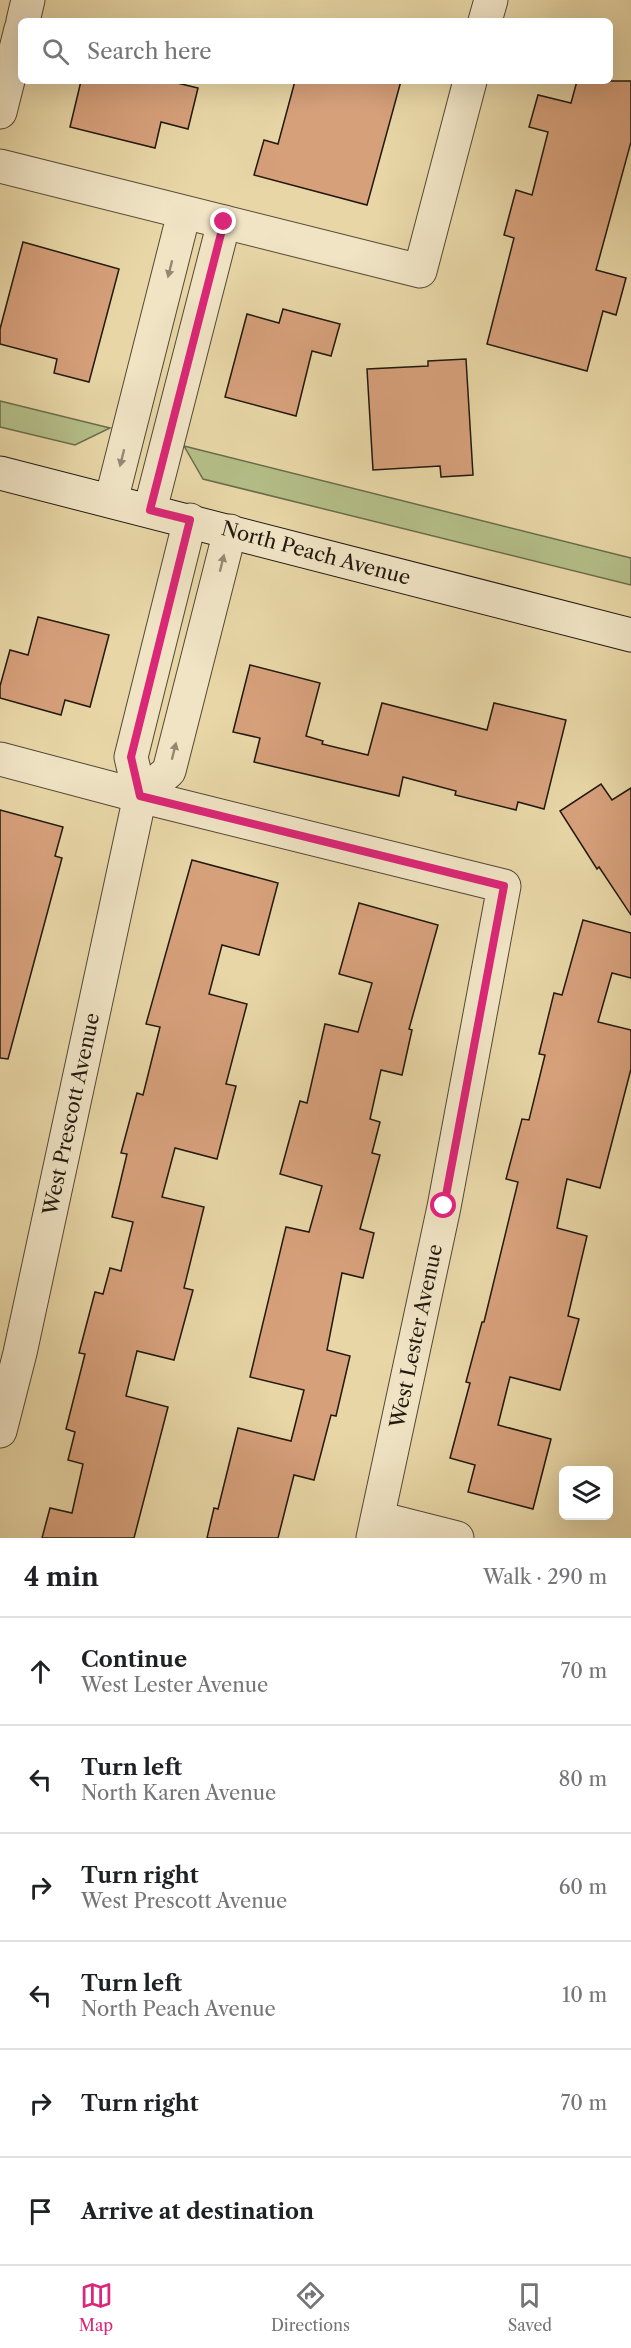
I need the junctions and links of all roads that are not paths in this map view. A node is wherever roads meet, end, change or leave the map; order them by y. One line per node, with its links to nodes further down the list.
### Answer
1 (28, 0): 3 (street)
2 (491, 0): 4 (street)
3 (24, 18)
4 (486, 18)
5 (18, 41): 7 (street)
6 (469, 84): 10 (street)
7 (0, 112)
8 (0, 166): 9 (street)
9 (184, 213): 10 (street); 12 (street, one-way to 12)
10 (224, 222): 13 (street)
11 (0, 473): 12 (street, North Peach Avenue)
12 (111, 501): 13 (street, North Peach Avenue)
13 (150, 510): 14 (street, North Peach Avenue)
14 (190, 520): 15 (street, North Peach Avenue); 18 (street, West Prescott Avenue)
15 (231, 531): 16 (street, North Peach Avenue); 18 (street, one-way to 15)
16 (631, 635)
17 (0, 759): 18 (street)
18 (140, 796): 19 (street, West Prescott Avenue); 20 (street, West Lester Avenue)
19 (0, 1431)
20 (375, 1528): 21 (street)
21 (457, 1538)

